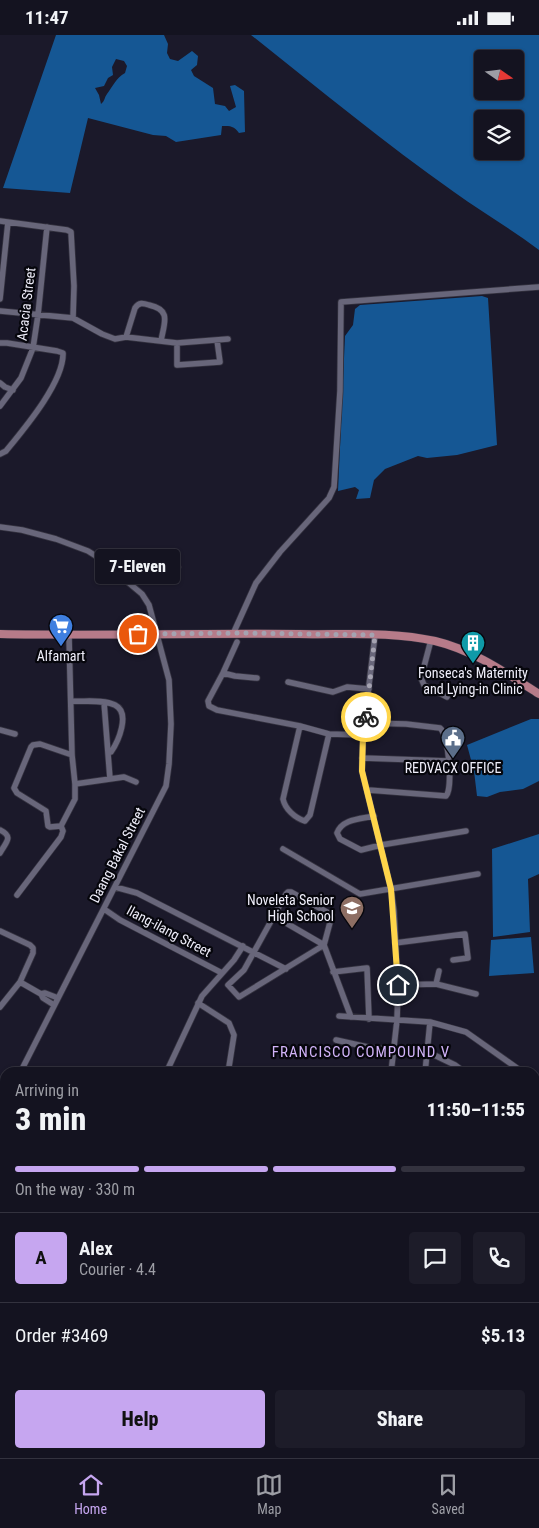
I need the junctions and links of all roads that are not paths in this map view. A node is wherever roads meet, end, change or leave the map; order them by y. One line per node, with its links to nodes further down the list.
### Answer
1 (0, 221): 2 (street)
2 (8, 222): 3 (street); 5 (street)
3 (47, 227): 7 (street, Acacia Street); 8 (street)
4 (539, 287): 25 (street)
5 (0, 299)
6 (0, 311): 7 (street)
7 (38, 315): 8 (street); 15 (street, Acacia Street)
8 (73, 318): 9 (street)
9 (126, 337): 12 (street); 12 (street)
10 (228, 339): 11 (street)
11 (217, 340): 14 (street); 14 (street)
12 (162, 341): 14 (street)
13 (0, 343): 15 (street)
14 (177, 343)
15 (33, 348): 17 (street, Acacia Street); 19 (street)
16 (0, 383): 17 (street)
17 (13, 390): 18 (street, Acacia Street)
18 (0, 406)
19 (0, 453)
20 (0, 527): 22 (street, Daang Bakal Street)
21 (178, 567): 22 (street)
22 (127, 581): 23 (street, Daang Bakal Street)
23 (156, 633): 25 (main road); 27 (main road); 60 (street, Daang Bakal Street)
24 (0, 634): 27 (main road)
25 (238, 634): 26 (main road)
26 (375, 635): 28 (main road); 33 (street)
27 (69, 636): 36 (street)
28 (431, 640): 34 (main road); 35 (street)
29 (237, 642): 30 (street)
30 (224, 673): 31 (street); 39 (street)
31 (257, 678)
32 (288, 682): 33 (street)
33 (369, 689): 38 (street)
34 (539, 693)
35 (447, 697)
36 (71, 701): 37 (street); 45 (street)
37 (104, 703): 44 (street); 44 (street)
38 (365, 723): 43 (street); 47 (street)
39 (300, 726): 42 (street); 42 (street)
40 (0, 730): 41 (street)
41 (15, 734)
42 (328, 734): 43 (street)
43 (363, 735): 46 (street)
44 (108, 753): 48 (street)
45 (72, 755): 50 (street); 53 (street)
46 (362, 758): 47 (street); 51 (street)
47 (448, 761): 51 (street)
48 (110, 779): 49 (street); 50 (street)
49 (136, 782)
50 (76, 784): 53 (street)
51 (368, 790): 52 (street)
52 (374, 817): 56 (street); 56 (street)
53 (61, 826): 62 (street)
54 (0, 830): 58 (street)
55 (466, 831): 56 (street)
56 (380, 845): 61 (street)
57 (283, 849): 61 (street)
58 (0, 853)
59 (478, 874): 61 (street)
60 (115, 887): 63 (street, Daang Bakal Street); 68 (street)
61 (391, 889): 66 (street)
62 (17, 895)
63 (104, 909): 74 (street, Ilang-ilang Street); 80 (street, Daang Bakal Street)
64 (274, 916): 67 (street); 67 (street); 69 (street)
65 (0, 931): 75 (street)
66 (395, 943): 70 (street); 77 (street)
67 (324, 945): 71 (street); 73 (street)
68 (243, 946): 69 (street); 74 (street)
69 (254, 952): 71 (street); 71 (street)
70 (453, 960)
71 (286, 969)
72 (439, 971): 76 (street)
73 (333, 972): 85 (street); 86 (street)
74 (222, 973): 81 (street)
75 (20, 982): 78 (street); 83 (street)
76 (436, 984): 77 (street); 79 (street)
77 (398, 985): 87 (street)
78 (42, 994): 80 (street); 82 (street)
79 (476, 994)
80 (58, 998): 82 (street, Daang Bakal Street)
81 (198, 1003): 93 (street); 94 (street)
82 (54, 1005): 92 (street, Daang Bakal Street)
83 (0, 1007)
84 (339, 1016): 85 (street)
85 (351, 1017): 86 (street)
86 (369, 1019): 87 (street)
87 (397, 1020): 88 (street); 90 (street)
88 (430, 1022): 91 (street); 98 (street)
89 (336, 1040): 90 (street)
90 (394, 1049): 95 (street)
91 (428, 1052): 96 (street); 97 (street)
92 (23, 1067)
93 (169, 1067)
94 (229, 1067)
95 (392, 1067)
96 (425, 1067)
97 (458, 1067)
98 (516, 1067)

